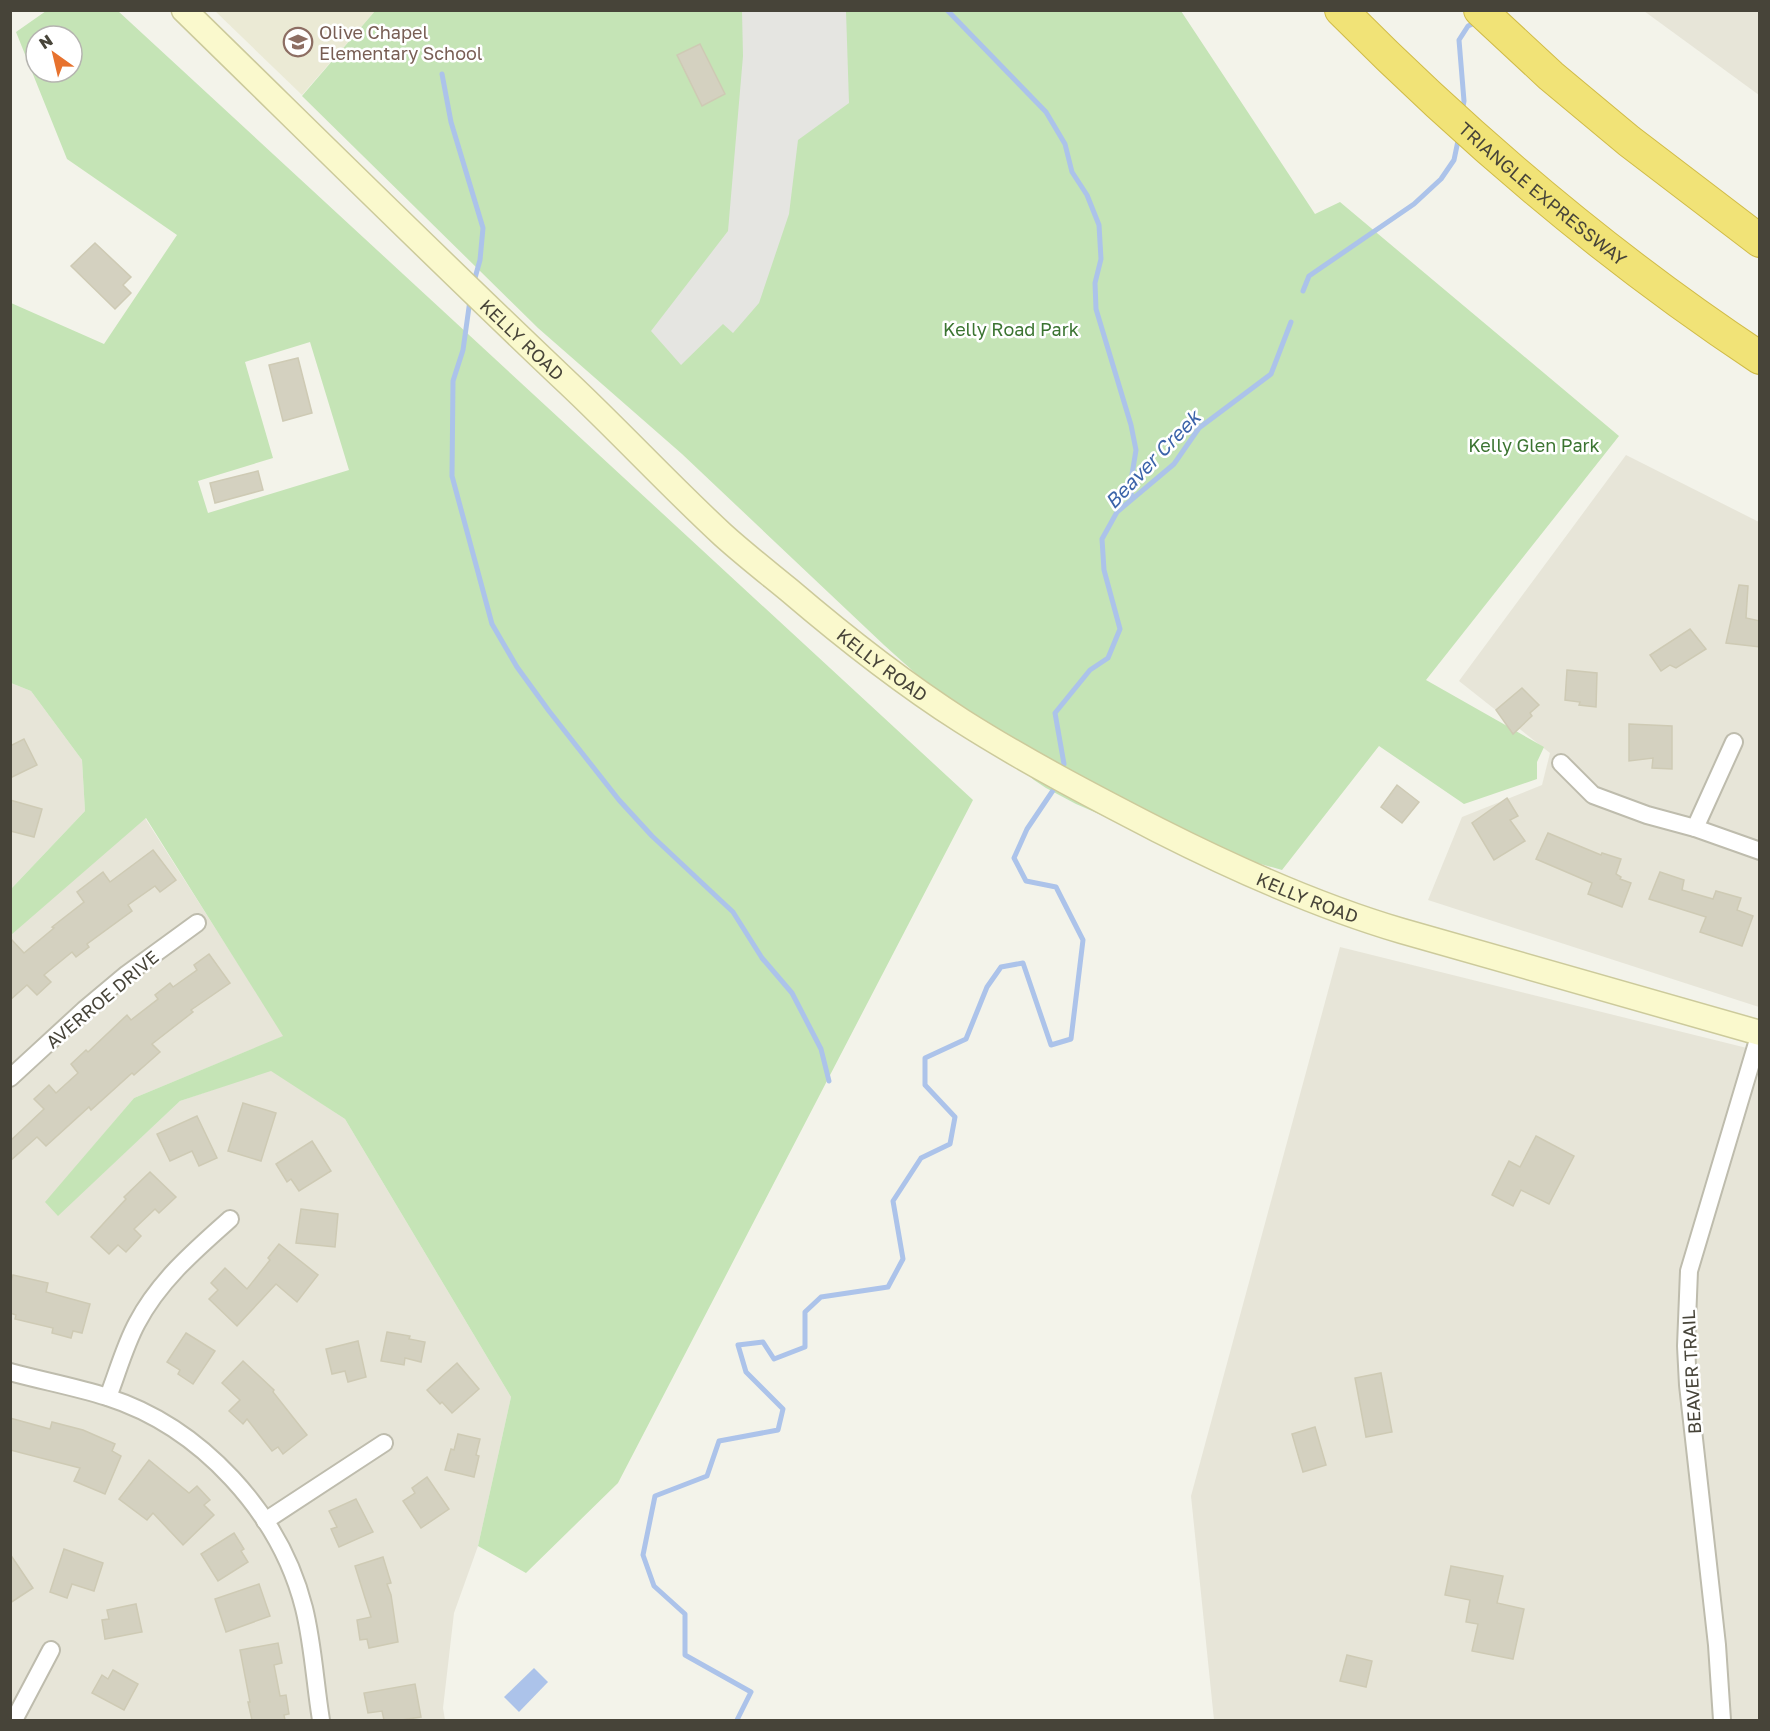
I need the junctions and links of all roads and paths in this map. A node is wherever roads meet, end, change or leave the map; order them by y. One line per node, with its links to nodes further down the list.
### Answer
1 (184, 10): 11 (street, KELLY ROAD)
2 (1341, 10): 5 (highway, TRIANGLE EXPRESSWAY)
3 (1480, 10): 4 (highway)
4 (1760, 241)
5 (1760, 358)
6 (1734, 742): 8 (street)
7 (1562, 763): 8 (street)
8 (1695, 828): 9 (street)
9 (1760, 851)
10 (197, 923): 12 (street, AVERROE DRIVE)
11 (1759, 1033): 21 (street, BEAVER TRAIL)
12 (10, 1078)
13 (230, 1219): 15 (street)
14 (10, 1372): 15 (street)
15 (108, 1397): 17 (street)
16 (384, 1443): 17 (street)
17 (265, 1521): 20 (street)
18 (51, 1650): 19 (street)
19 (14, 1720)
20 (321, 1720)
21 (1722, 1720)

